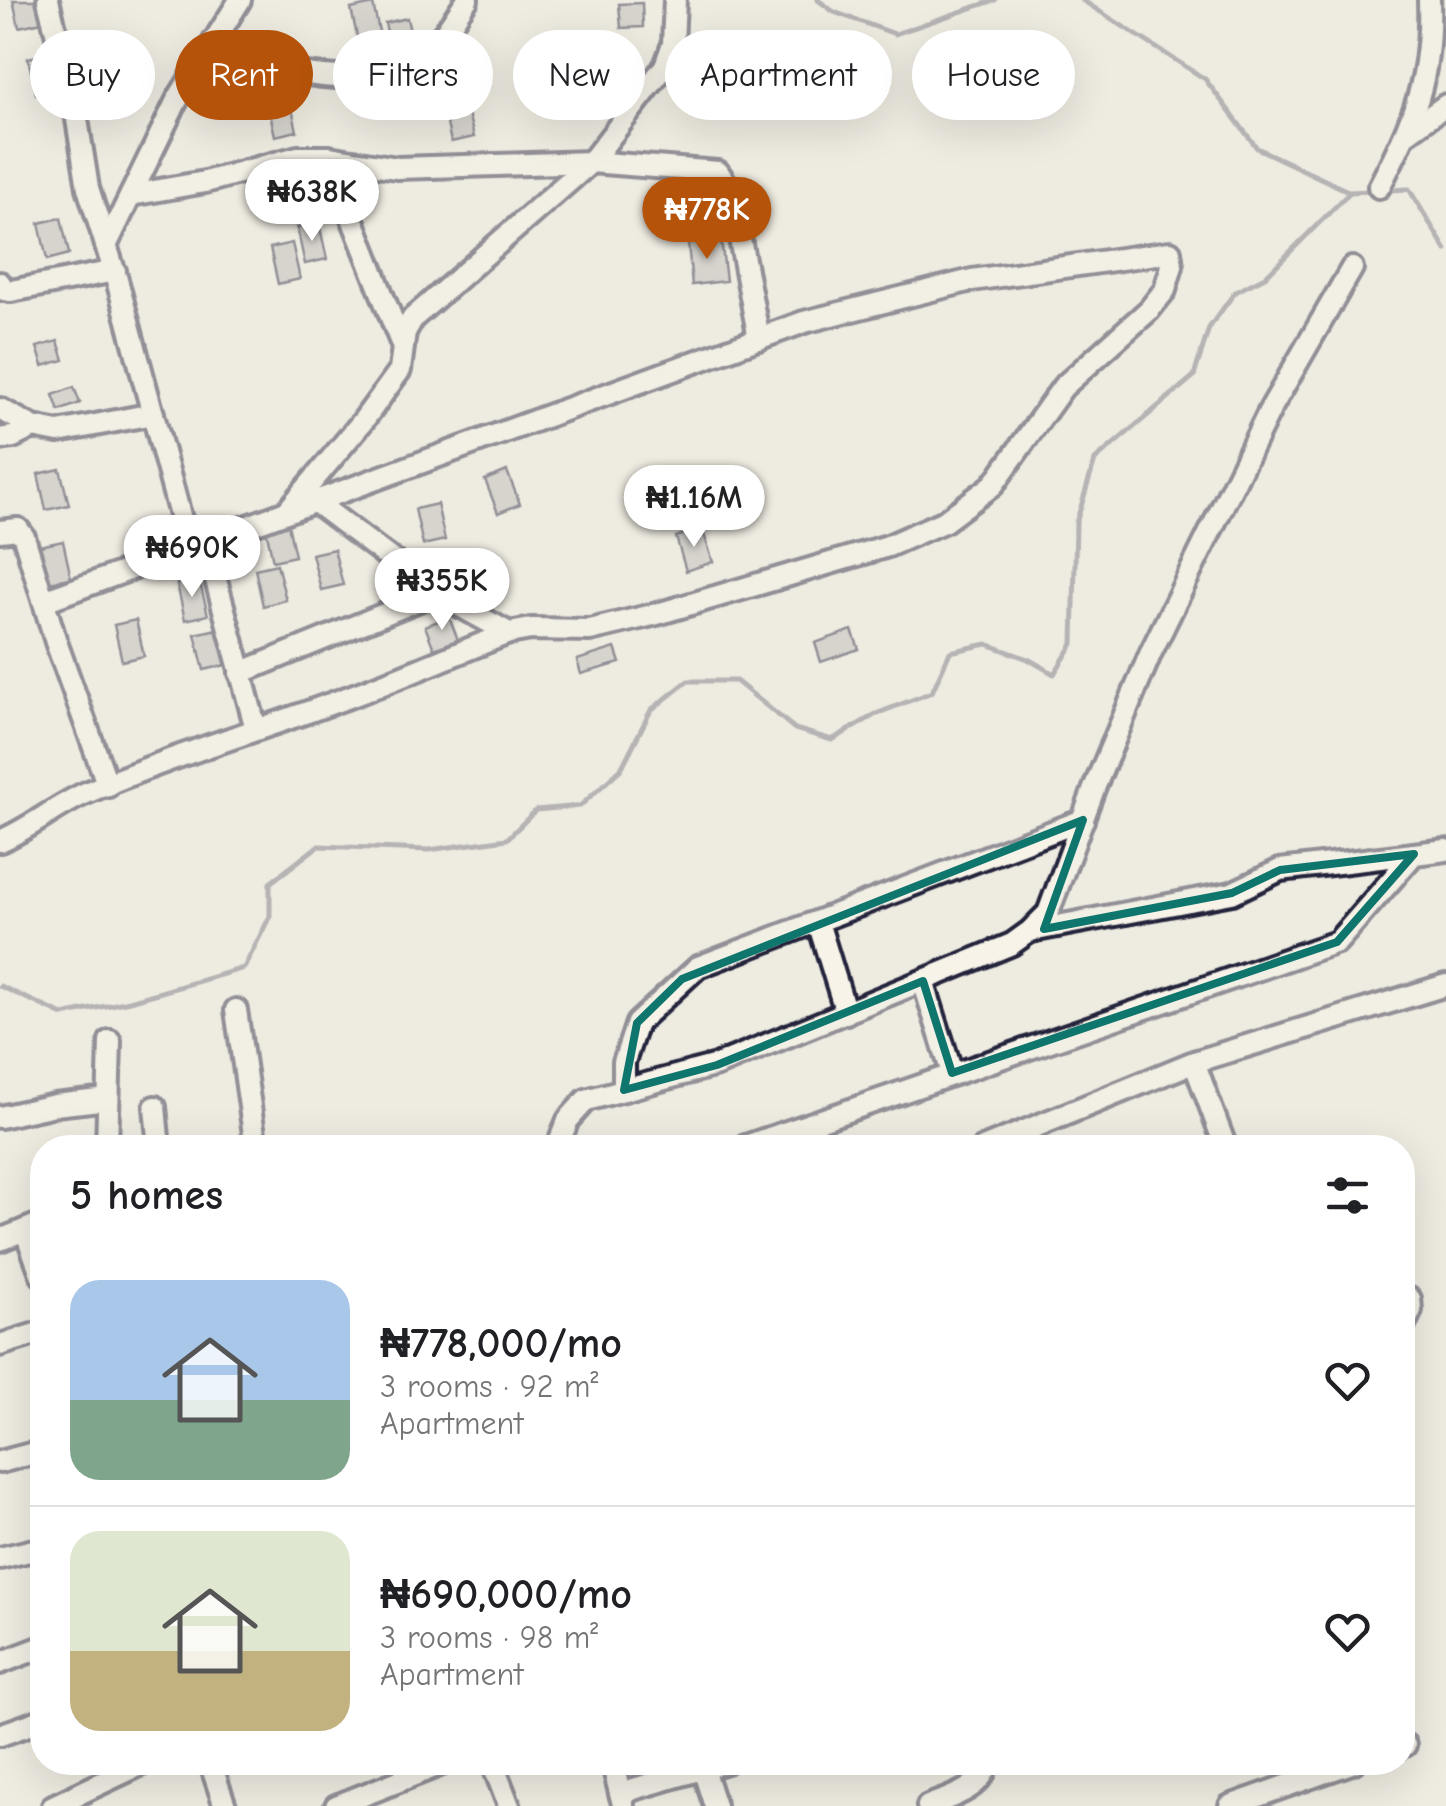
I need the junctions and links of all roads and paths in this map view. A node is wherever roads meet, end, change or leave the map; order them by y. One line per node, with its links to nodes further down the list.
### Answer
1 (48, 0): 15 (street)
2 (240, 0): 6 (street)
3 (467, 0): 7 (street)
4 (674, 0): 12 (street)
5 (1429, 0): 10 (street)
6 (221, 30)
7 (313, 74)
8 (1446, 105): 10 (street)
9 (175, 109): 14 (street)
10 (1407, 134): 13 (street)
11 (328, 156): 12 (street); 14 (street); 20 (street)
12 (591, 162): 19 (street); 20 (street)
13 (1379, 187)
14 (131, 195): 15 (street)
15 (106, 246): 17 (street)
16 (1352, 268): 35 (street)
17 (114, 271): 18 (street); 22 (street)
18 (0, 284)
19 (759, 339): 25 (street); 31 (street)
20 (402, 346): 26 (street)
21 (0, 409): 23 (street)
22 (153, 414): 23 (street); 28 (street)
23 (33, 427): 24 (street)
24 (0, 439)
25 (314, 501): 26 (street); 29 (street)
26 (288, 511): 28 (street)
27 (0, 530): 30 (street)
28 (197, 546): 30 (street); 32 (street)
29 (436, 593): 31 (street); 32 (street)
30 (44, 601): 34 (street)
31 (509, 633): 33 (street)
32 (240, 673): 33 (street)
33 (256, 729): 34 (street)
34 (108, 786): 36 (street)
35 (1083, 820): 39 (street); 40 (street)
36 (0, 842)
37 (1446, 850): 38 (street)
38 (1414, 854): 40 (street); 47 (street)
39 (818, 922): 44 (street); 48 (street)
40 (1030, 932): 41 (street)
41 (923, 981): 44 (street); 47 (street)
42 (1446, 985): 46 (street)
43 (236, 1010): 54 (street)
44 (846, 1013): 48 (street)
45 (110, 1041): 49 (street)
46 (1194, 1062): 57 (street); 58 (street)
47 (952, 1072): 56 (street)
48 (624, 1090): 55 (street)
49 (108, 1099): 51 (street); 52 (street)
50 (155, 1107): 53 (street)
51 (0, 1118)
52 (107, 1135)
53 (158, 1135)
54 (254, 1135)
55 (562, 1135)
56 (776, 1135)
57 (1015, 1135)
58 (1221, 1135)
59 (30, 1228): 60 (street)
60 (0, 1240)
61 (30, 1335): 62 (street)
62 (0, 1344)
63 (30, 1454): 64 (street)
64 (0, 1462)
65 (30, 1551): 66 (street)
66 (0, 1558)
67 (30, 1652): 68 (street)
68 (0, 1664)
69 (30, 1725): 70 (street)
70 (0, 1736)
71 (119, 1775): 80 (street)
72 (215, 1775): 81 (street)
73 (414, 1775): 82 (street)
74 (497, 1775): 83 (street)
75 (687, 1775): 79 (street)
76 (705, 1775): 84 (street)
77 (985, 1775): 85 (street)
78 (1317, 1775): 86 (street)
79 (622, 1799)
80 (53, 1806)
81 (226, 1806)
82 (336, 1806)
83 (509, 1806)
84 (715, 1806)
85 (928, 1806)
86 (1230, 1806)

